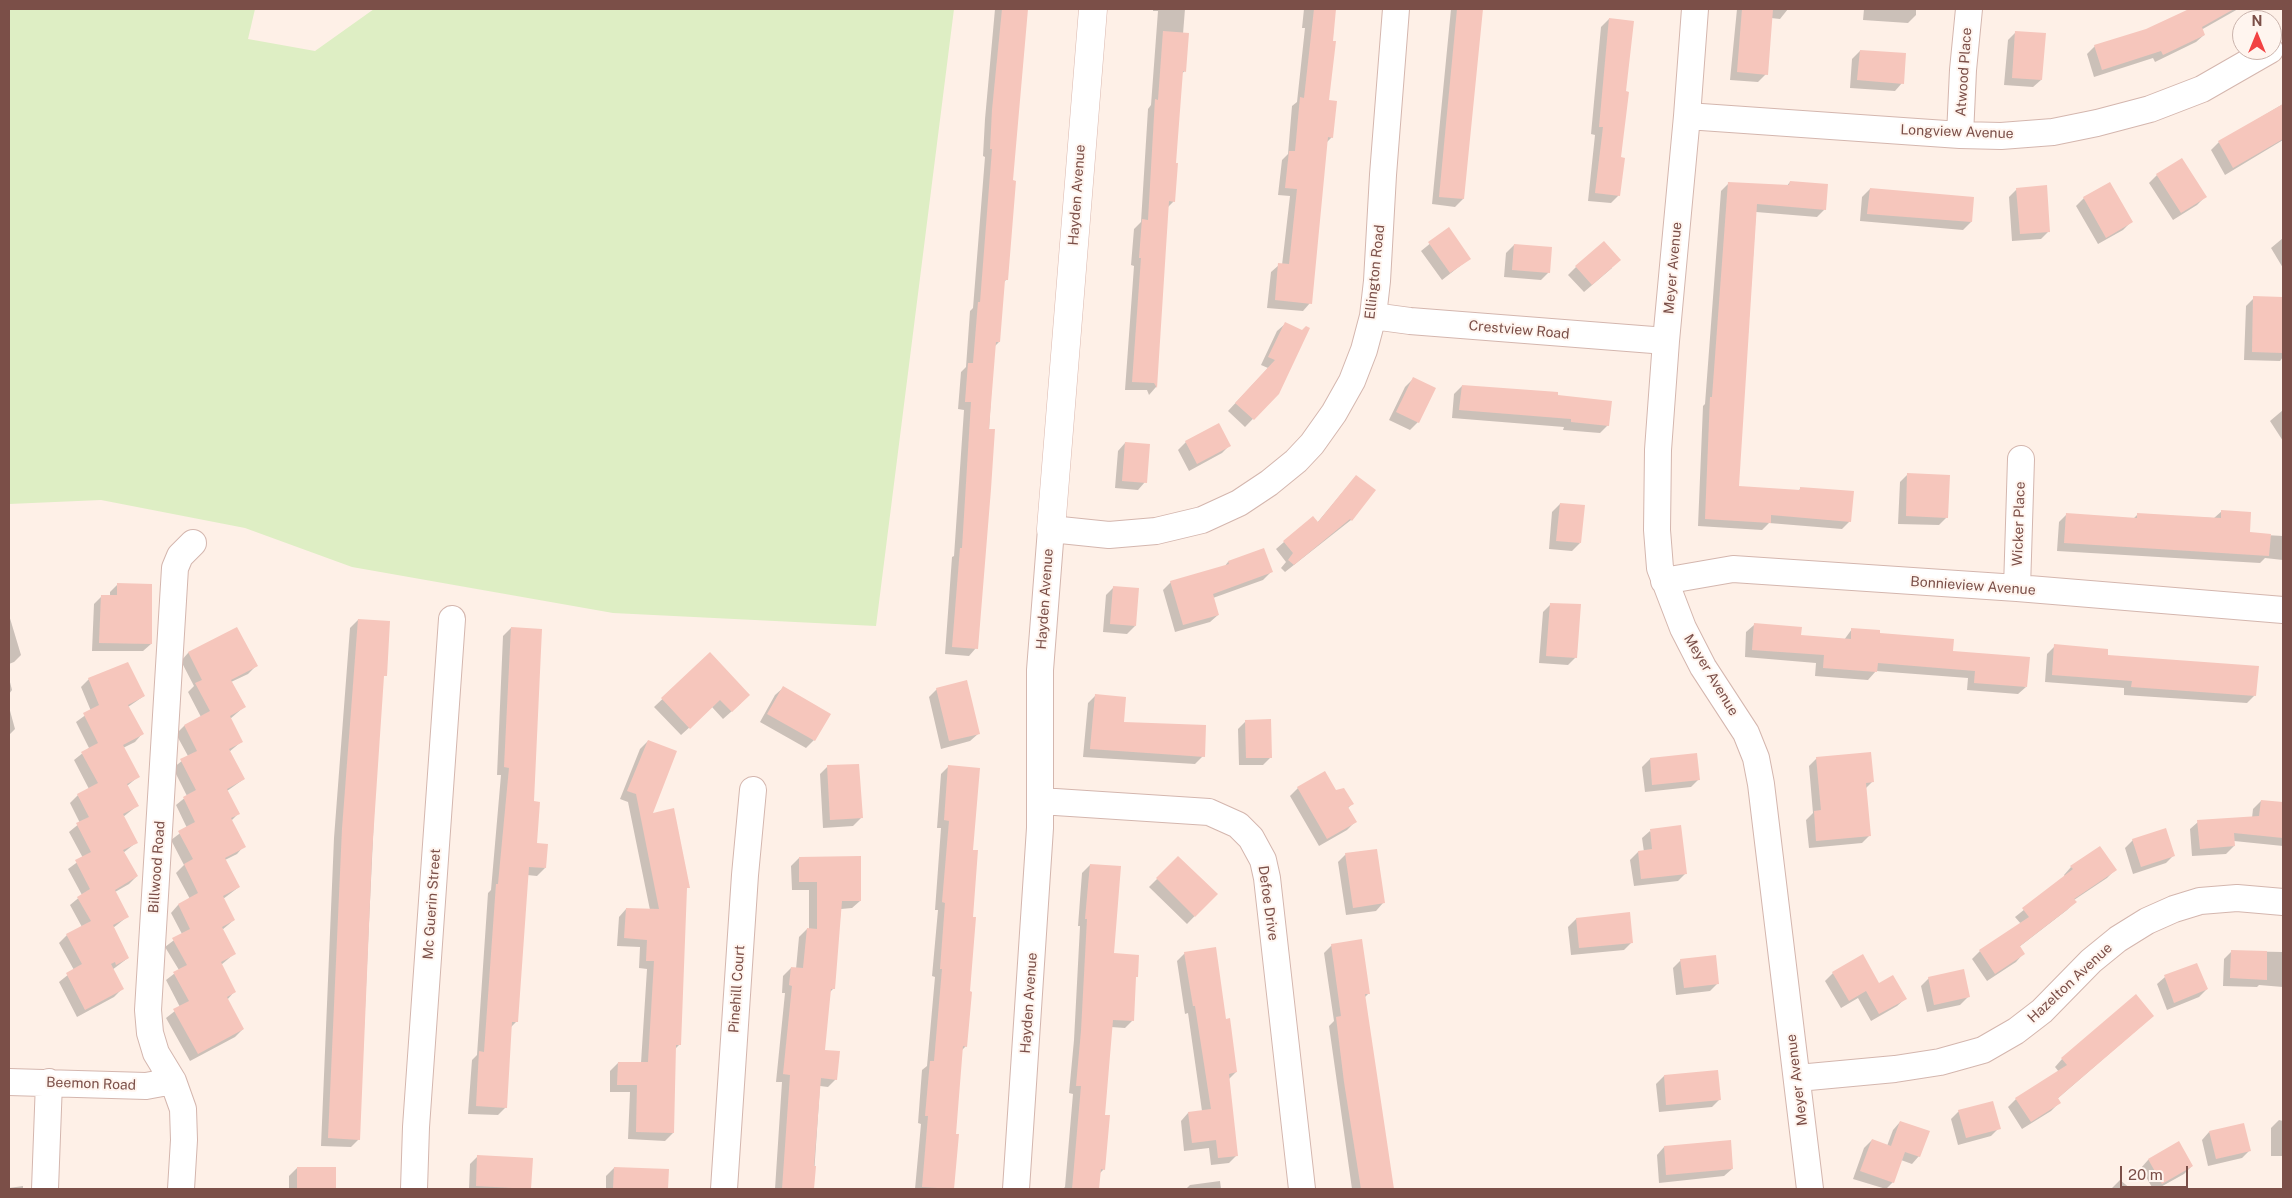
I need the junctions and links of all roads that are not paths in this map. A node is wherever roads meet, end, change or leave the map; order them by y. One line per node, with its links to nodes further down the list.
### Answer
1 (1093, 9): 11 (street, Hayden Avenue)
2 (1396, 9): 8 (street, Ellington Road)
3 (1695, 9): 6 (street, Meyer Avenue)
4 (1969, 9): 7 (street, Atwood Place)
5 (2252, 60): 7 (street, Longview Avenue)
6 (1687, 116): 7 (street, Longview Avenue); 9 (street, Meyer Avenue)
7 (1960, 135)
8 (1373, 316): 9 (street, Crestview Road); 11 (street, Ellington Road)
9 (1666, 341): 13 (street, Meyer Avenue)
10 (2021, 459): 14 (street, Wicker Place)
11 (1051, 529): 18 (street, Hayden Avenue)
12 (193, 543): 23 (street, Billwood Road)
13 (1664, 581): 14 (street, Bonnieview Avenue); 20 (street, Meyer Avenue)
14 (2017, 588): 15 (street, Bonnieview Avenue)
15 (2283, 610)
16 (452, 619): 26 (street, Mc Guerin Street)
17 (753, 790): 27 (street, Pinehill Court)
18 (1040, 802): 28 (street, Hayden Avenue); 29 (street, Defoe Drive)
19 (2283, 902): 20 (street, Hazelton Avenue)
20 (1798, 1078): 30 (street, Meyer Avenue)
21 (9, 1082): 22 (street, Beemon Road)
22 (49, 1082): 23 (street, Beemon Road); 24 (street)
23 (173, 1082): 25 (street, Billwood Road)
24 (45, 1189)
25 (181, 1189)
26 (414, 1189)
27 (724, 1189)
28 (1016, 1189)
29 (1302, 1189)
30 (1810, 1189)

